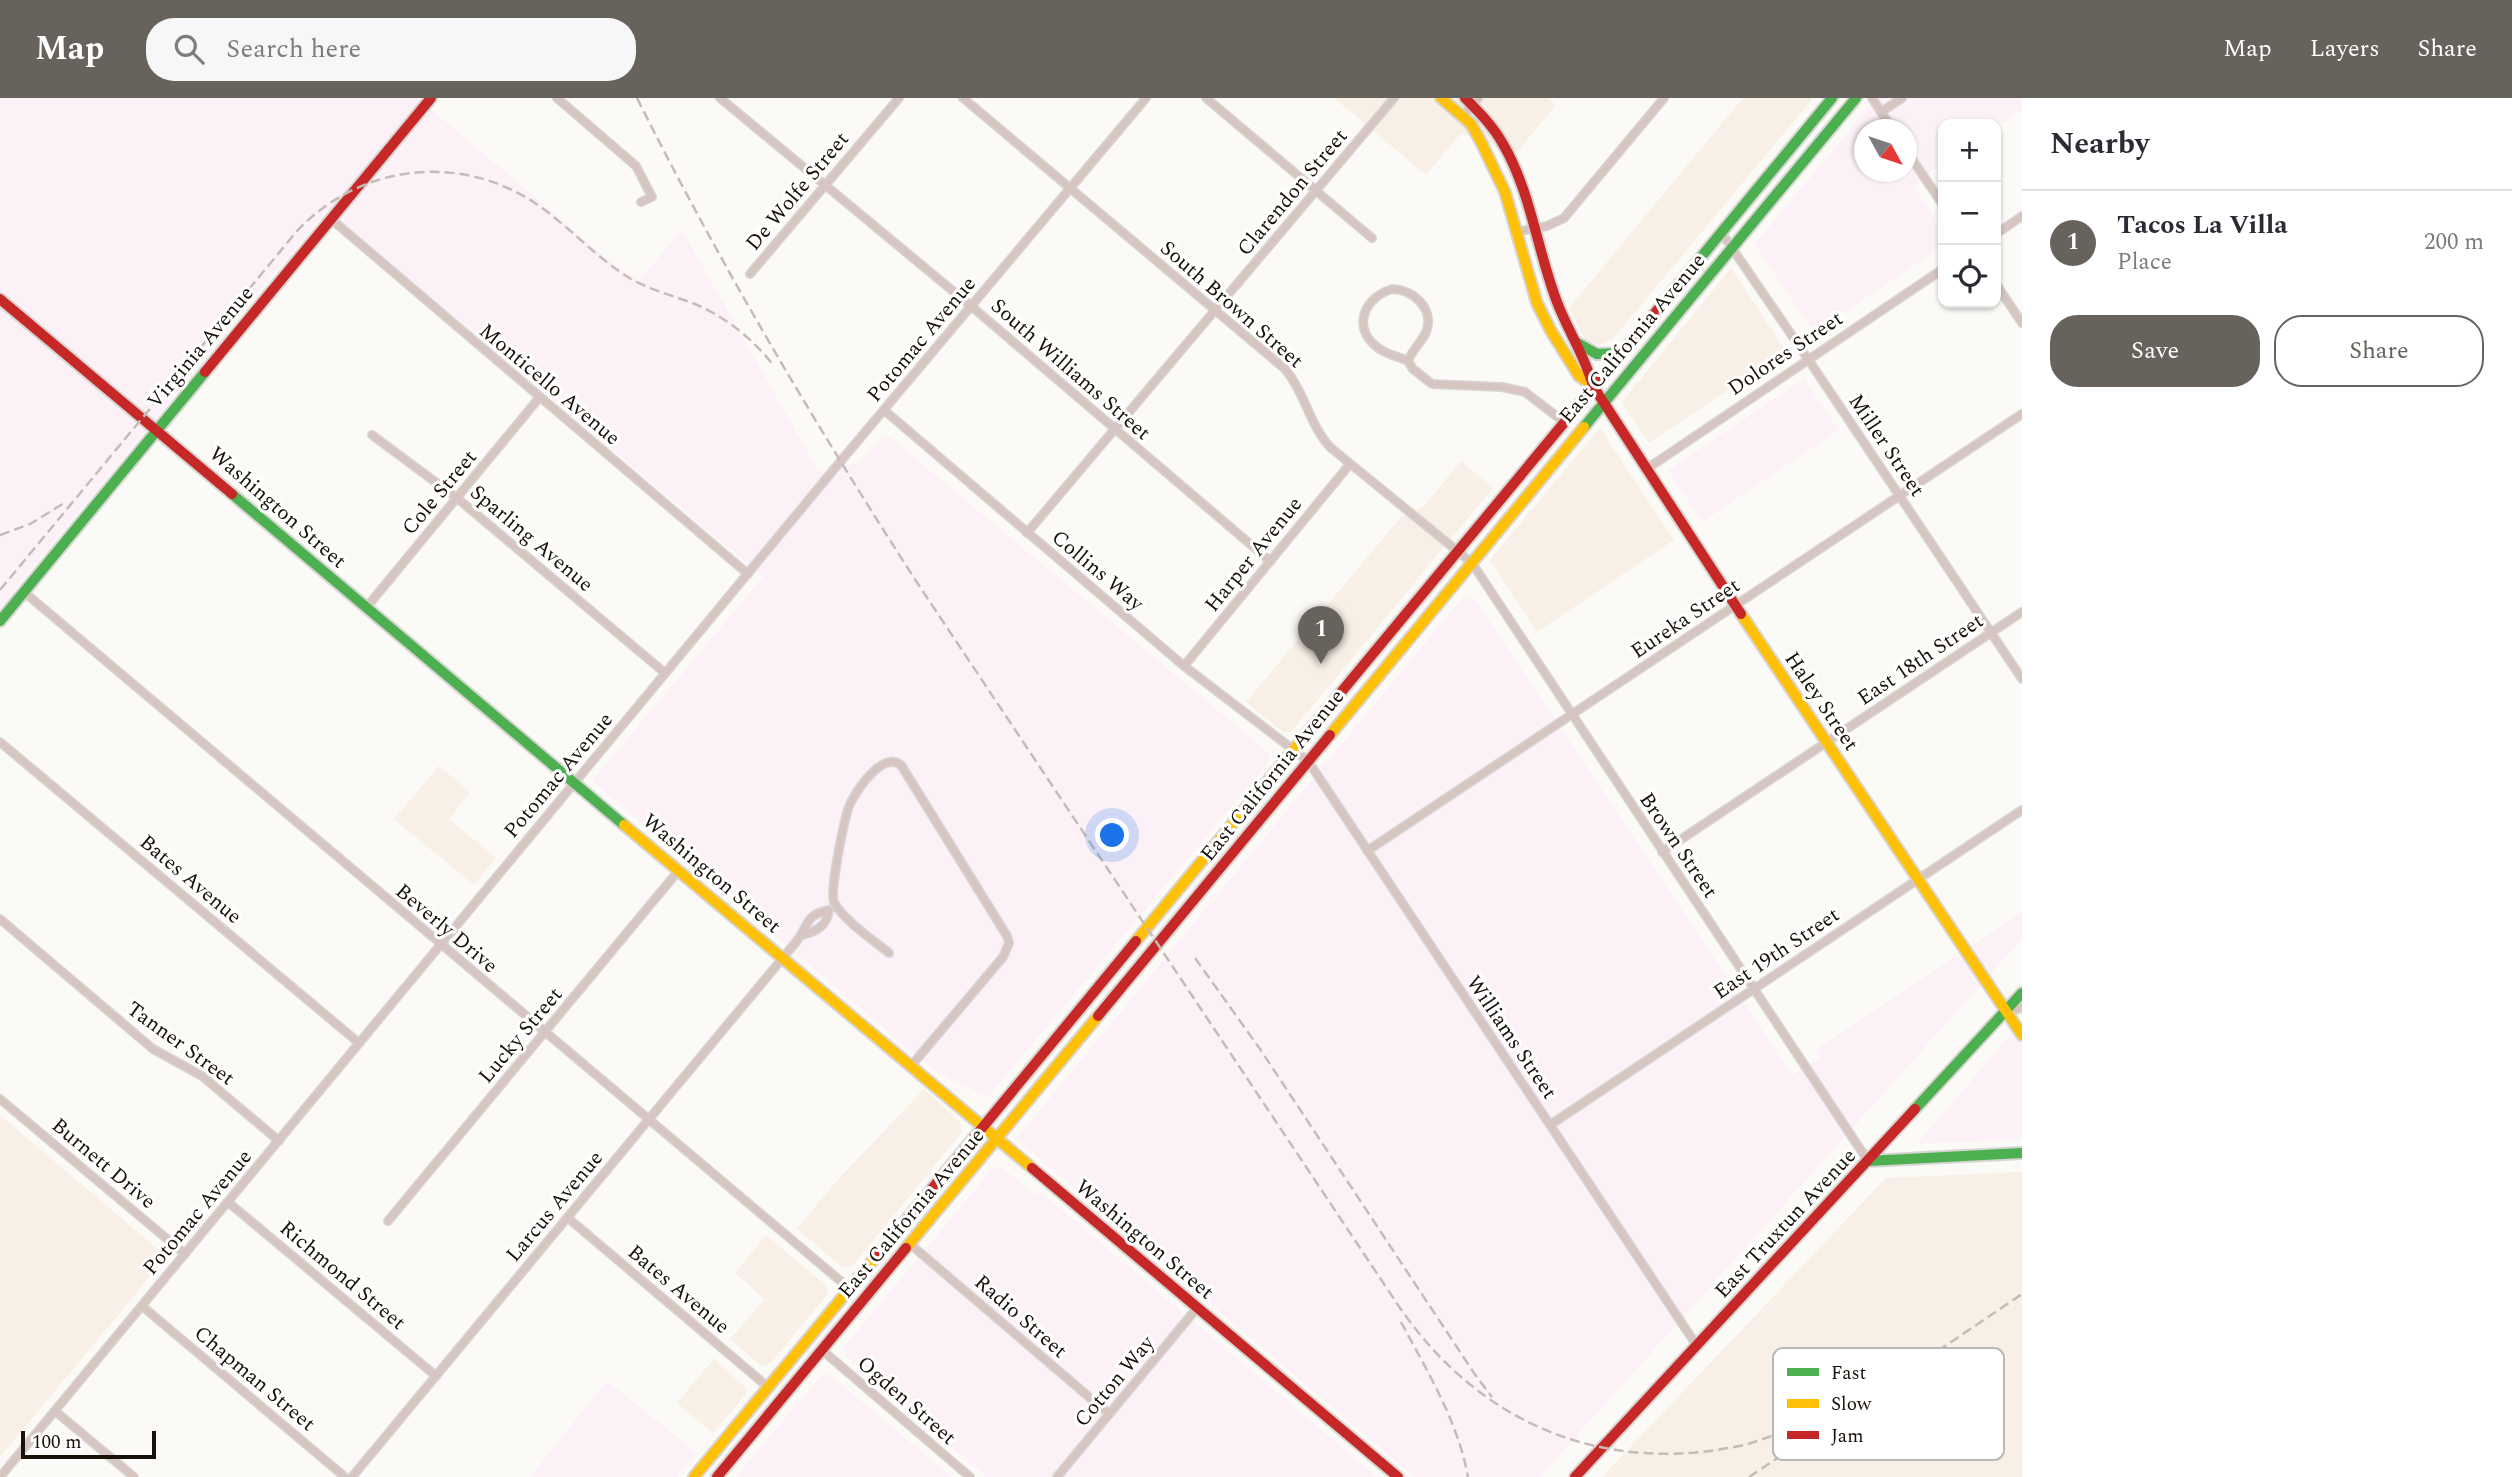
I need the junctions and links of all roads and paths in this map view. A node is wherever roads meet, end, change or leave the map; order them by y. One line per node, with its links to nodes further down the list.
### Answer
1 (431, 98): 26 (main road, Virginia Avenue)
2 (557, 98): 24 (street)
3 (720, 98): 20 (street, South Williams Street)
4 (899, 98): 20 (street, De Wolfe Street)
5 (963, 98): 21 (street, South Brown Street)
6 (1146, 98): 21 (street, Potomac Avenue)
7 (1206, 98): 22 (street)
8 (1394, 98): 22 (street, Clarendon Street)
9 (1441, 98): 17 (main road)
10 (1664, 98): 27 (street)
11 (1832, 98): 30 (main road, East California Avenue)
12 (1856, 98): 32 (main road, East California Avenue)
13 (1872, 98): 16 (street)
14 (1902, 98): 16 (street)
15 (1472, 100): 17 (street); 27 (main road)
16 (1881, 112): 18 (street)
17 (1463, 116): 29 (main road)
18 (1886, 119)
19 (1917, 166): 23 (street)
20 (825, 186): 34 (street, De Wolfe Street); 37 (street, South Williams Street)
21 (1070, 188): 37 (street, Potomac Avenue); 38 (street, South Brown Street)
22 (1316, 190): 31 (street); 38 (street, Clarendon Street)
23 (1938, 198)
24 (641, 202)
25 (2022, 216): 28 (street)
26 (331, 219): 45 (street, Monticello Avenue); 50 (main road, Virginia Avenue)
27 (1534, 229): 29 (street); 40 (main road)
28 (2001, 231)
29 (1516, 232): 44 (main road)
30 (1721, 232): 32 (street, Miller Street); 41 (main road, East California Avenue)
31 (1372, 238)
32 (1733, 247): 42 (street, Miller Street); 46 (main road, East California Avenue)
33 (1938, 272): 42 (street, Dolores Street)
34 (750, 274)
35 (2001, 292): 39 (street)
36 (0, 299): 50 (main road, Washington Street)
37 (971, 306): 47 (street, Potomac Avenue); 51 (street, South Williams Street)
38 (1215, 310): 51 (street, Clarendon Street); 53 (street, South Brown Street)
39 (2022, 323)
40 (1577, 343): 41 (main road); 44 (main road)
41 (1620, 353): 44 (main road, East California Avenue)
42 (1808, 359): 54 (street, Dolores Street); 55 (street, Miller Street)
43 (1408, 361): 43 (street); 49 (street)
44 (1593, 386): 46 (main road, Haley Street); 49 (main road, East California Avenue)
45 (539, 398): 56 (street, Cole Street); 61 (street, Monticello Avenue)
46 (1604, 402): 54 (main road, Haley Street); 60 (main road, East California Avenue)
47 (884, 410): 57 (street, Collins Way); 61 (street, Potomac Avenue)
48 (2022, 414): 55 (street, Eureka Street)
49 (1564, 422): 58 (main road, East California Avenue)
50 (157, 429): 62 (main road, Virginia Avenue); 64 (main road, Washington Street)
51 (1114, 430): 57 (street, Clarendon Street); 59 (street, South Williams Street)
52 (372, 435): 56 (street, Sparling Avenue)
53 (1350, 464): 58 (street, South Brown Street); 59 (street, Harper Avenue)
54 (1648, 468): 63 (main road, Haley Street)
55 (1900, 496): 63 (street, Eureka Street); 67 (street, Miller Street)
56 (457, 498): 64 (street, Cole Street); 69 (street, Sparling Avenue)
57 (1027, 533): 68 (street, Collins Way)
58 (1457, 552): 60 (street, Brown Street); 74 (main road, East California Avenue)
59 (1270, 561): 68 (street, Harper Avenue)
60 (1472, 563): 71 (street, Brown Street); 75 (main road, East California Avenue)
61 (748, 574): 69 (street, Potomac Avenue)
62 (24, 592): 66 (main road, Virginia Avenue); 85 (street, Beverly Drive)
63 (1735, 605): 71 (street, Eureka Street); 73 (main road, Haley Street)
64 (366, 607): 76 (main road, Washington Street)
65 (2022, 612): 67 (street, East 18th Street)
66 (0, 621)
67 (1991, 633): 70 (street, Miller Street); 73 (street, East 18th Street)
68 (1184, 666): 74 (street, Collins Way)
69 (665, 673): 76 (street, Potomac Avenue)
70 (2022, 679)
71 (1571, 715): 78 (street, Eureka Street); 79 (street, Brown Street)
72 (0, 741): 94 (street, Bates Avenue)
73 (1827, 742): 79 (street, East 18th Street); 81 (main road, Haley Street)
74 (1294, 751): 75 (street, Williams Street); 99 (main road, East California Avenue)
75 (1308, 761): 78 (street, Williams Street); 100 (main road, East California Avenue)
76 (575, 783): 80 (main road, Washington Street); 85 (street, Potomac Avenue)
77 (2022, 810): 81 (street, East 19th Street)
78 (1367, 851): 98 (street, Williams Street)
79 (1662, 852): 88 (street, Brown Street)
80 (679, 870): 87 (main road, Washington Street); 92 (street, Lucky Street)
81 (1918, 879): 88 (street, East 19th Street); 91 (main road, Haley Street)
82 (832, 907): 84 (street); 84 (street); 86 (street); 95 (street)
83 (0, 919): 101 (street, Tanner Street)
84 (802, 934): 87 (street, Larcus Avenue)
85 (441, 945): 92 (street, Beverly Drive); 94 (street, Potomac Avenue)
86 (889, 953)
87 (783, 958): 95 (main road, Washington Street); 97 (street, Larcus Avenue)
88 (1754, 989): 98 (street, East 19th Street); 103 (street, Brown Street)
89 (2022, 993): 91 (main road, East Truxtun Avenue)
90 (2022, 1007): 91 (street)
91 (2006, 1012): 93 (main road, Haley Street); 103 (main road, East Truxtun Avenue)
92 (545, 1032): 97 (street, Beverly Drive); 106 (street, Lucky Street)
93 (2022, 1035)
94 (359, 1043): 101 (street, Potomac Avenue)
95 (911, 1066): 99 (main road, Washington Street)
96 (0, 1099): 108 (street, Burnett Drive)
97 (649, 1119): 105 (street, Larcus Avenue); 109 (street, Beverly Drive)
98 (1550, 1125): 112 (street, Williams Street)
99 (983, 1127): 100 (main road, Washington Street); 109 (main road, East California Avenue)
100 (997, 1138): 107 (main road, East California Avenue); 111 (main road, Washington Street)
101 (279, 1141): 104 (street, Potomac Avenue)
102 (2022, 1153): 103 (main road)
103 (1868, 1161): 112 (main road, East Truxtun Avenue)
104 (228, 1202): 108 (street, Potomac Avenue); 114 (street, Richmond Street)
105 (568, 1218): 114 (street, Larcus Avenue); 115 (street, Bates Avenue)
106 (388, 1221)
107 (910, 1244): 113 (main road, East California Avenue); 117 (street, Radio Street)
108 (185, 1254): 110 (street, Potomac Avenue)
109 (850, 1289): 115 (main road, East California Avenue)
110 (142, 1306): 116 (street, Potomac Avenue); 122 (street, Chapman Street)
111 (1197, 1308): 117 (street, Cotton Way); 129 (main road, Washington Street)
112 (1698, 1346): 130 (main road, East Truxtun Avenue)
113 (822, 1350): 119 (main road, East California Avenue); 127 (street, Ogden Street)
114 (436, 1376): 123 (street, Larcus Avenue)
115 (768, 1387): 118 (main road, East California Avenue); 119 (main road)
116 (55, 1411): 120 (street, Potomac Avenue); 121 (street)
117 (1109, 1414): 128 (street, Cotton Way)
118 (722, 1444): 124 (main road, East California Avenue); 125 (main road)
119 (732, 1459): 126 (main road, East California Avenue)
120 (0, 1477)
121 (134, 1477)
122 (345, 1477)
123 (352, 1477)
124 (694, 1477)
125 (700, 1477)
126 (717, 1477)
127 (970, 1477)
128 (1057, 1477)
129 (1398, 1477)
130 (1575, 1477)

